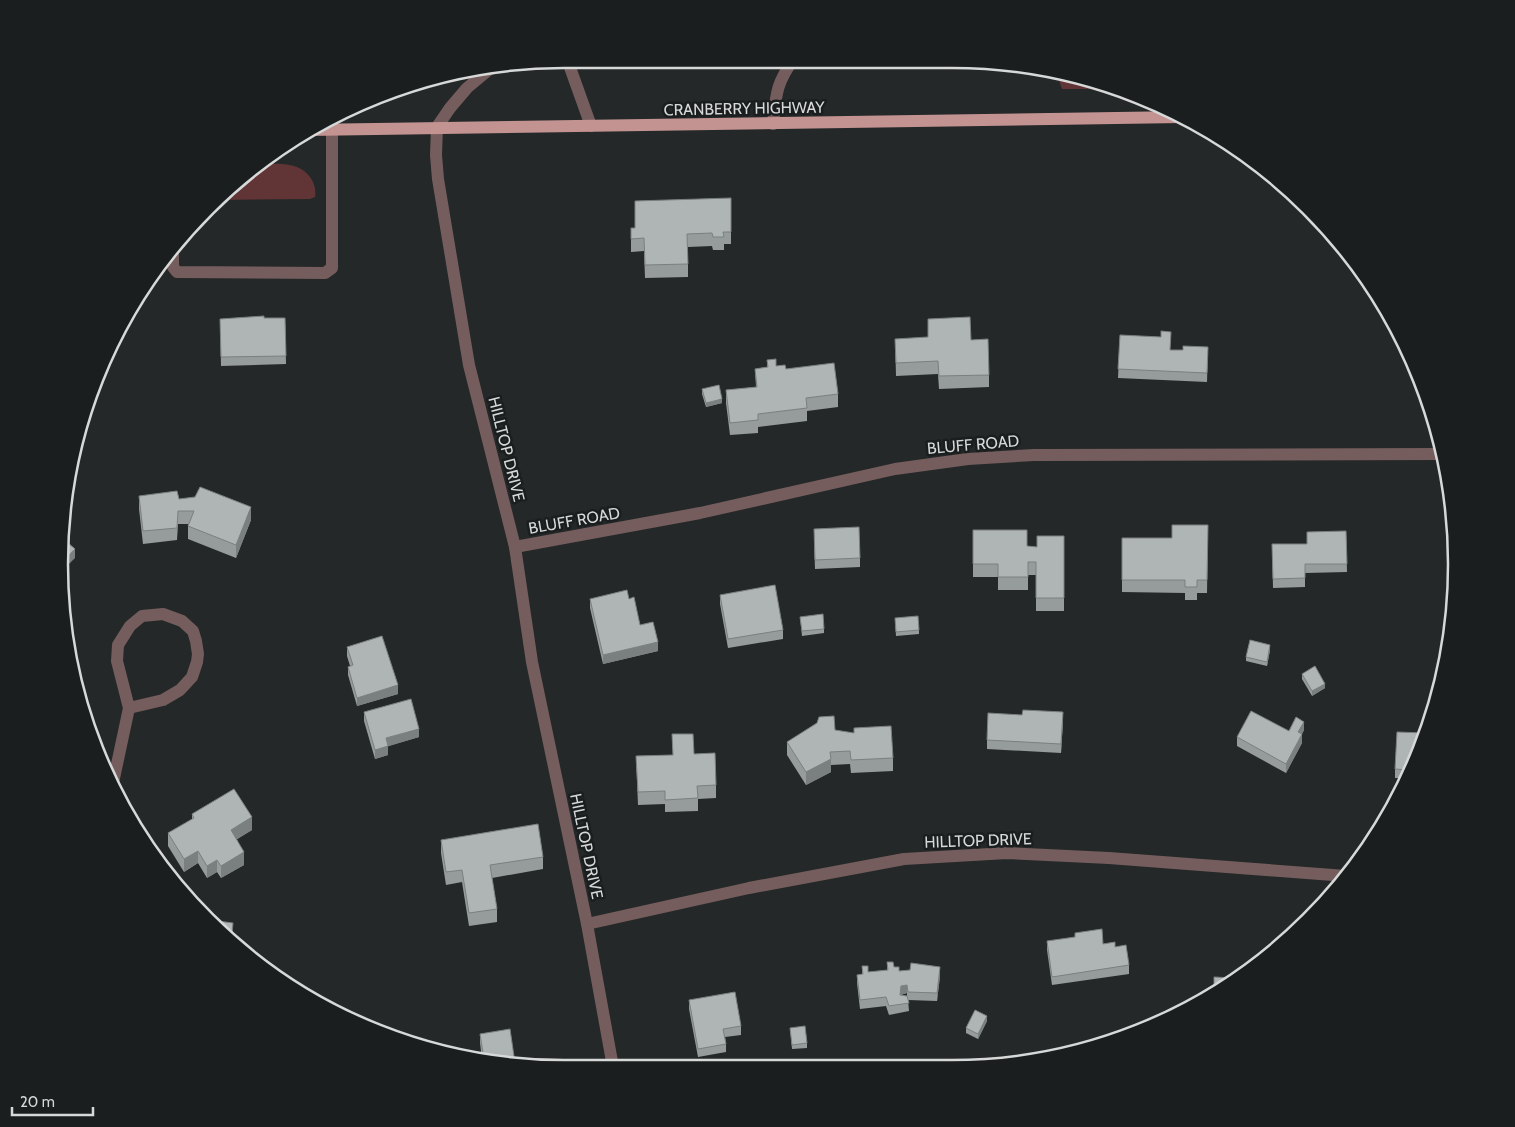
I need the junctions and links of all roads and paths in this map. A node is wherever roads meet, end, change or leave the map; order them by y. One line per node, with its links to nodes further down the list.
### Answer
1 (570, 68): 6 (street)
2 (787, 68): 5 (street)
3 (483, 74): 7 (street)
4 (1167, 117): 5 (main road, CRANBERRY HIGHWAY)
5 (773, 124): 6 (main road, CRANBERRY HIGHWAY)
6 (590, 126): 7 (main road, CRANBERRY HIGHWAY)
7 (437, 128): 9 (main road, CRANBERRY HIGHWAY); 12 (street, HILLTOP DRIVE)
8 (323, 130): 9 (main road, CRANBERRY HIGHWAY)
9 (332, 130): 10 (street)
10 (173, 258)
11 (1435, 454): 12 (street, BLUFF ROAD)
12 (515, 547): 16 (street, HILLTOP DRIVE)
13 (129, 708): 13 (street); 14 (street)
14 (114, 773)
15 (1337, 875): 16 (street, HILLTOP DRIVE)
16 (587, 924): 17 (street, HILLTOP DRIVE)
17 (612, 1060)

